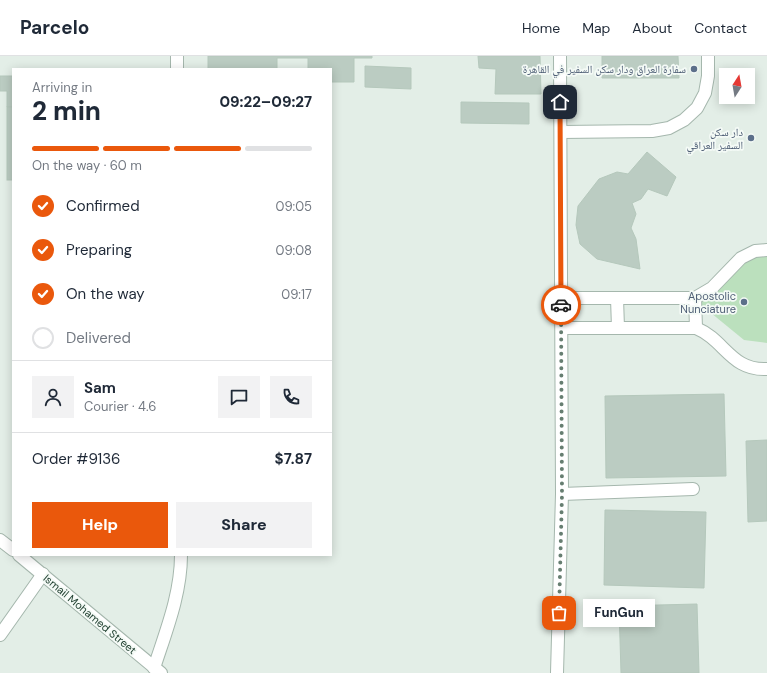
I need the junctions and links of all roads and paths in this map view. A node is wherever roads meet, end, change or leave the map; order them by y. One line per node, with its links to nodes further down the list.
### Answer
1 (177, 56): 4 (street)
2 (560, 56): 5 (street)
3 (708, 56): 5 (street)
4 (177, 68)
5 (560, 132): 7 (street)
6 (767, 250): 9 (street)
7 (561, 298): 8 (street); 10 (street)
8 (617, 298): 9 (street); 11 (street)
9 (695, 298): 12 (street)
10 (562, 328): 11 (street); 15 (street)
11 (618, 328): 12 (street)
12 (696, 328): 13 (street)
13 (767, 369)
14 (693, 490): 15 (street)
15 (562, 494): 23 (street)
16 (0, 540): 17 (street)
17 (12, 549)
18 (20, 556): 20 (street, Ismail Mohamed Street)
19 (181, 556): 22 (street)
20 (43, 574): 21 (street); 22 (street, Ismail Mohamed Street)
21 (0, 635)
22 (158, 670)
23 (557, 673)

